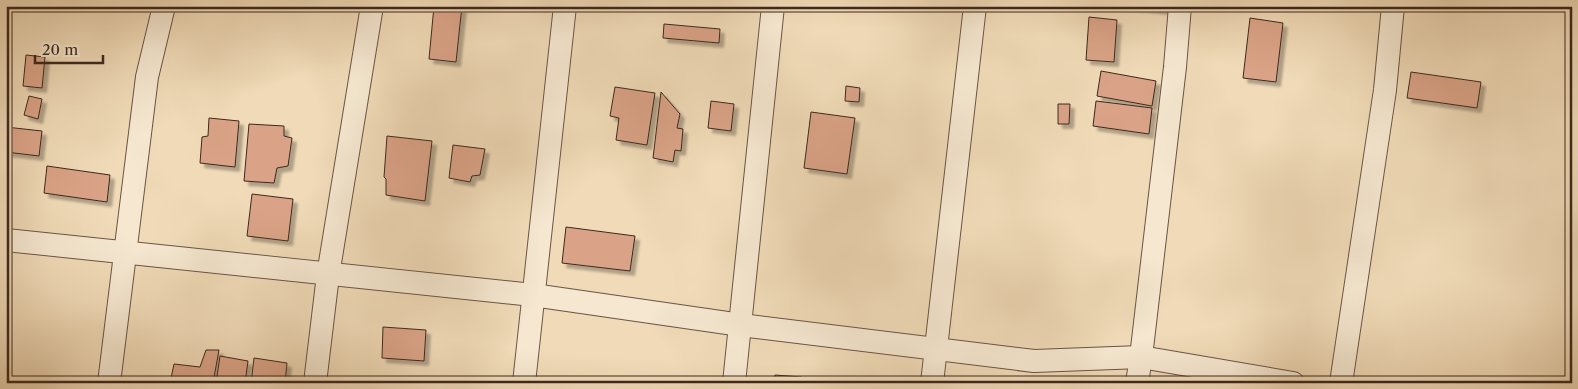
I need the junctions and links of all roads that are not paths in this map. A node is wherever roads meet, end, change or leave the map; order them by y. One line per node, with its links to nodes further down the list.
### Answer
1 (164, 6): 9 (street)
2 (372, 6): 10 (street)
3 (565, 6): 11 (street)
4 (773, 6): 12 (street)
5 (975, 6): 13 (street)
6 (1180, 6): 14 (street)
7 (1393, 6): 22 (street)
8 (6, 240): 9 (street)
9 (126, 252): 10 (street); 15 (street)
10 (328, 274): 11 (street); 16 (street)
11 (533, 295): 12 (street); 17 (street)
12 (741, 325): 13 (street); 18 (street)
13 (936, 348): 14 (street); 19 (street)
14 (1141, 357): 20 (street); 21 (street)
15 (109, 383)
16 (314, 383)
17 (524, 383)
18 (734, 383)
19 (932, 383)
20 (1136, 383)
21 (1293, 383)
22 (1341, 383)

